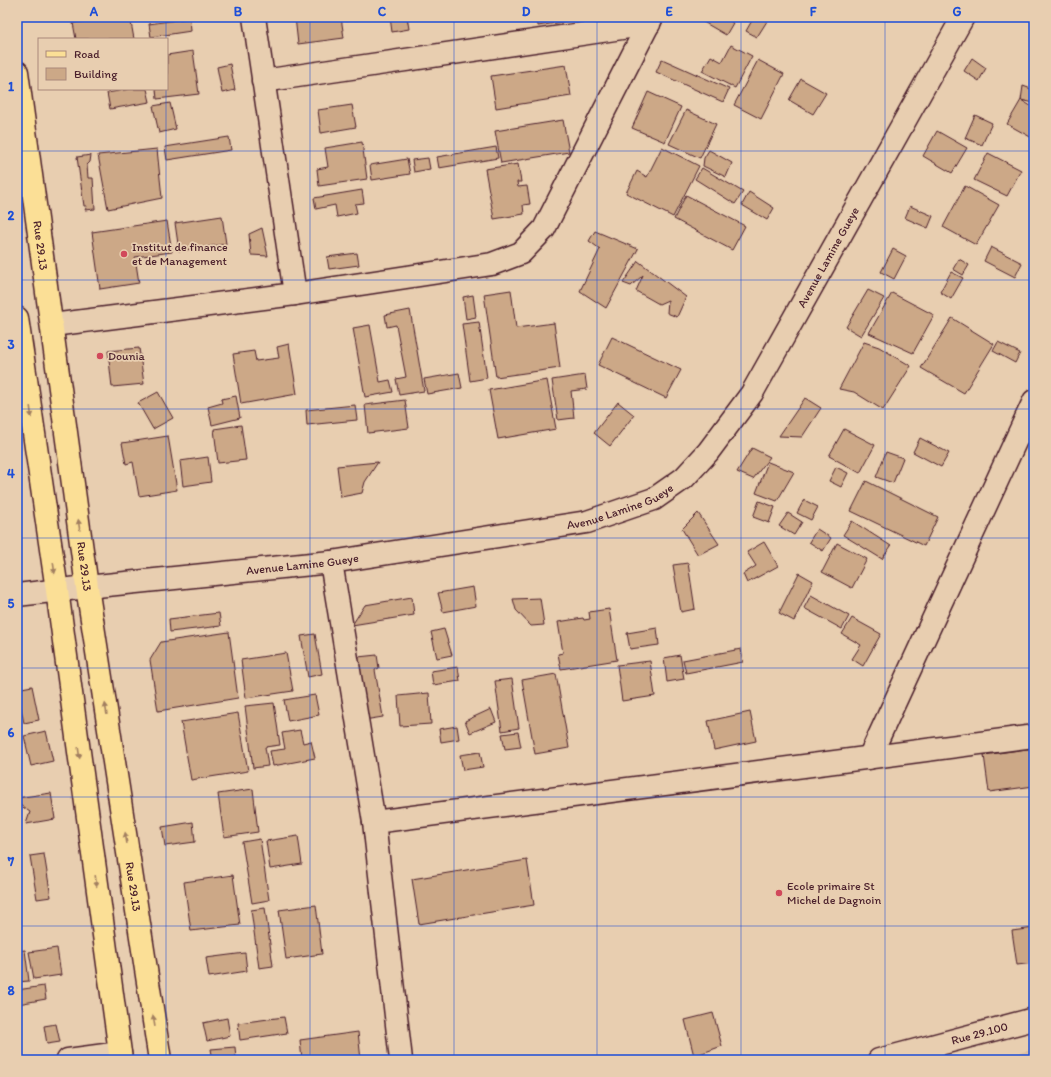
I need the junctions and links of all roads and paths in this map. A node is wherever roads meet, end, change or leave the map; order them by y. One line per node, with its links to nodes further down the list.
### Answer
1 (254, 17): 5 (street)
2 (963, 17): 10 (street, Avenue Lamine Gueye)
3 (650, 20): 5 (street); 6 (street)
4 (17, 72): 8 (main road, Rue 29.13)
5 (263, 82): 6 (street)
6 (295, 294): 8 (street)
7 (17, 318): 12 (main road, one-way to 12)
8 (52, 325): 11 (main road, Rue 29.13, one-way to 8)
9 (1034, 401): 15 (street)
10 (331, 562): 11 (street, Avenue Lamine Gueye); 16 (street)
11 (87, 586): 12 (street, Avenue Lamine Gueye); 20 (main road, Rue 29.13, one-way to 11)
12 (57, 590): 13 (street, Avenue Lamine Gueye); 18 (main road, one-way to 18)
13 (17, 595)
14 (1034, 736): 15 (street)
15 (869, 758): 16 (street)
16 (374, 822): 21 (street)
17 (1034, 1019): 22 (street, Rue 29.100)
18 (120, 1056): 19 (street)
19 (68, 1060)
20 (160, 1060)
21 (401, 1060)
22 (879, 1060)

